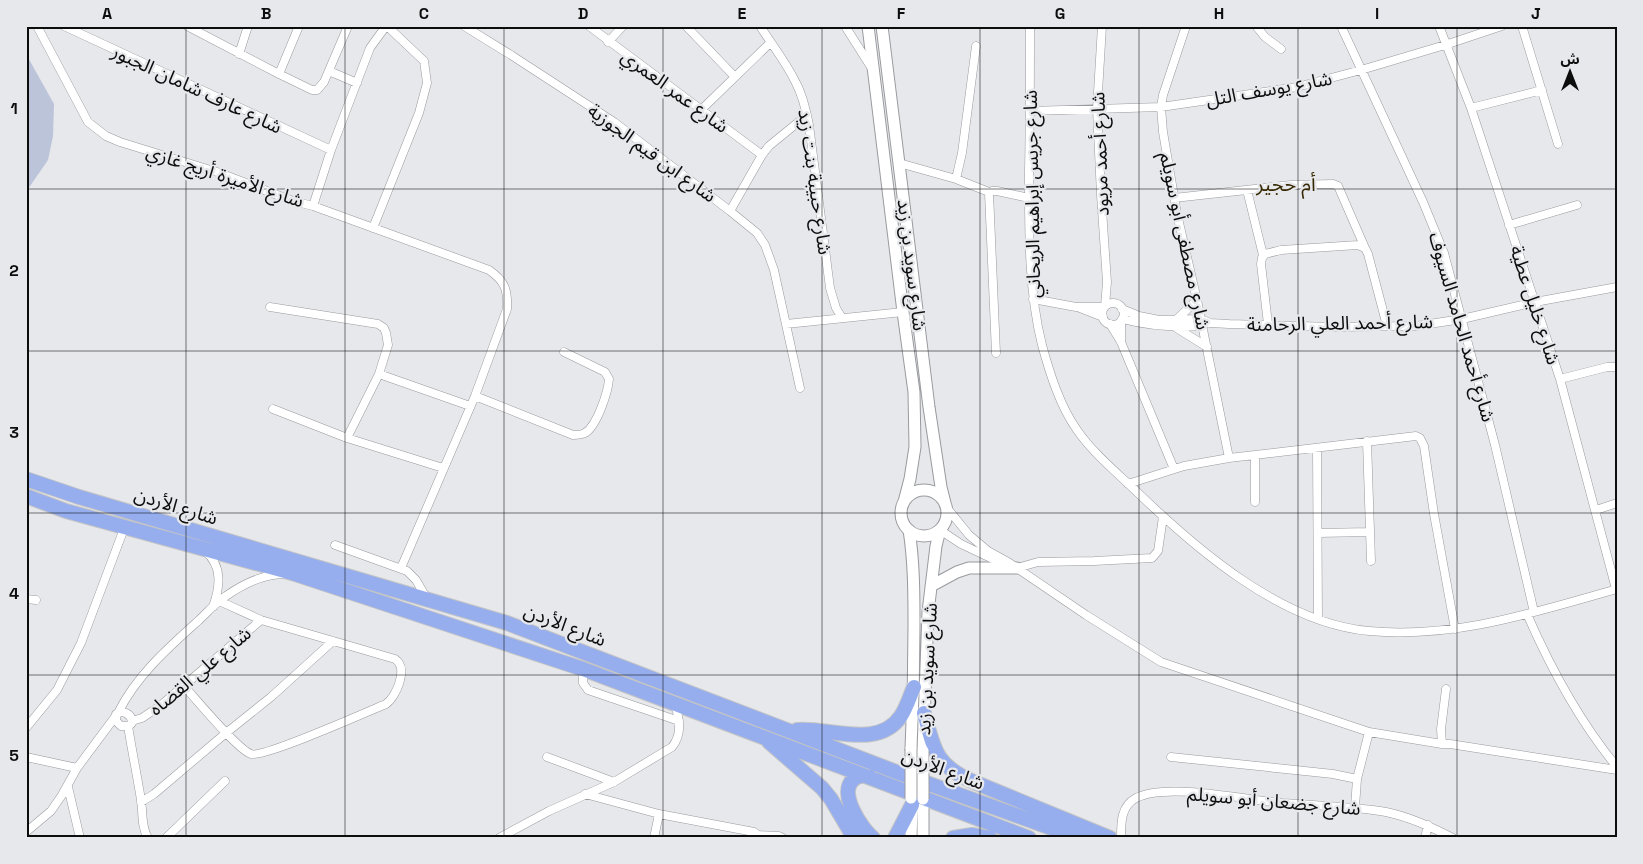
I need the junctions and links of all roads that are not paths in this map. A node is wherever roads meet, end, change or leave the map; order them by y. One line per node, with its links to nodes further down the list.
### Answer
1 (37, 26): 53 (street, شارع الأميرة أريج غازي)
2 (64, 26): 44 (street, شارع عارف شامان الجبور)
3 (187, 26): 29 (street)
4 (248, 26): 29 (street)
5 (299, 26): 33 (street)
6 (348, 26): 32 (street)
7 (387, 26): 35 (street, شارع الأميرة أريج غازي); 56 (street)
8 (464, 26): 54 (street, شارع ابن قيم الجوزية)
9 (589, 26): 24 (street, شارع عمر العمري)
10 (623, 26): 24 (street)
11 (686, 26): 34 (street)
12 (760, 26): 25 (street, شارع حبيبة بنت زيد)
13 (845, 26): 30 (street)
14 (868, 26): 30 (main road, شارع سويد بن زيد)
15 (882, 26): 46 (main road, شارع سويد بن زيد)
16 (1030, 26): 41 (street, شارع جريس إبراهيم الريحاني)
17 (1102, 26): 39 (street, شارع أحمد مريود)
18 (1186, 26): 37 (street, شارع مصطفى أبو سويلم)
19 (1256, 26): 28 (street)
20 (1341, 26): 31 (street, شارع أحمد الحامد السيوف)
21 (1439, 26): 26 (street, شارع خليل عطية)
22 (1502, 26): 26 (street, شارع يوسف التل)
23 (1522, 26): 36 (street)
24 (608, 42): 40 (street, شارع عمر العمري)
25 (770, 43): 34 (street); 42 (street, شارع حبيبة بنت زيد)
26 (1446, 45): 31 (street, شارع يوسف التل); 38 (street, شارع خليل عطية)
27 (976, 46): 47 (street)
28 (1282, 49)
29 (239, 54): 33 (street)
30 (872, 68): 69 (main road, شارع سويد بن زيد)
31 (1361, 70): 37 (street, شارع يوسف التل); 72 (street, شارع أحمد الحامد السيوف)
32 (329, 71): 33 (street); 35 (street)
33 (279, 74)
34 (735, 77): 40 (street)
35 (357, 83): 44 (street, شارع الأميرة أريج غازي)
36 (1542, 90): 38 (street); 43 (street)
37 (1161, 107): 39 (street, شارع يوسف التل); 51 (street, شارع مصطفى أبو سويلم)
38 (1471, 108): 55 (street, شارع خليل عطية)
39 (1097, 109): 41 (street, شارع يوسف التل); 59 (street, شارع أحمد مريود)
40 (701, 110): 45 (street, شارع عمر العمري)
41 (1030, 111): 50 (street, شارع جريس إبراهيم الريحاني)
42 (806, 114): 45 (street); 71 (street, شارع حبيبة بنت زيد)
43 (1558, 144)
44 (331, 150): 53 (street, شارع الأميرة أريج غازي)
45 (762, 155): 54 (street)
46 (899, 163): 47 (street); 104 (main road, شارع سويد بن زيد)
47 (956, 179): 49 (street)
48 (1247, 190): 51 (street); 57 (street); 58 (street)
49 (990, 192): 50 (street); 83 (street)
50 (1029, 198): 61 (street, شارع جريس إبراهيم الريحاني)
51 (1174, 198): 62 (street, شارع مصطفى أبو سويلم)
52 (1576, 205): 55 (street)
53 (313, 206): 56 (street)
54 (730, 210): 75 (street, شارع ابن قيم الجوزية)
55 (1509, 225): 63 (street, شارع خليل عطية)
56 (373, 228): 88 (street)
57 (1365, 248): 58 (street); 79 (street)
58 (1263, 255): 78 (street)
59 (1107, 282): 64 (street, شارع أحمد مريود); 67 (street, شارع أحمد مريود)
60 (1617, 287): 63 (street, شارع أحمد العلي الرحامنة)
61 (1033, 299): 66 (street); 99 (street, شارع جريس إبراهيم الريحاني)
62 (1197, 300): 74 (street, شارع مصطفى أبو سويلم); 77 (street)
63 (1535, 302): 72 (street, شارع أحمد العلي الرحامنة); 86 (street, شارع خليل عطية)
64 (1115, 303): 67 (street); 68 (street)
65 (270, 307): 85 (street)
66 (1076, 307): 67 (street); 70 (street)
67 (1105, 307): 70 (street)
68 (1122, 309): 73 (street); 77 (street, شارع أحمد العلي الرحامنة)
69 (902, 312): 71 (street); 101 (main road, شارع سويد بن زيد)
70 (1102, 317): 76 (street)
71 (842, 318): 75 (street)
72 (1462, 319): 79 (street, شارع أحمد العلي الرحامنة); 124 (street, شارع أحمد الحامد السيوف)
73 (1121, 320): 76 (street); 77 (street, شارع أحمد العلي الرحامنة); 80 (street)
74 (1204, 323): 77 (street, شارع أحمد العلي الرحامنة); 78 (street, شارع أحمد العلي الرحامنة); 81 (street, شارع مصطفى أبو سويلم)
75 (786, 324): 87 (street, شارع ابن قيم الجوزية)
76 (1110, 324): 80 (street)
77 (1175, 324): 81 (street, شارع أحمد العلي الرحامنة)
78 (1268, 324): 79 (street, شارع أحمد العلي الرحامنة)
79 (1387, 326)
80 (1121, 342): 97 (street)
81 (1207, 347): 95 (street, شارع مصطفى أبو سويلم)
82 (564, 352): 88 (street)
83 (996, 354)
84 (1617, 367): 86 (street)
85 (379, 374): 89 (street); 91 (street)
86 (1560, 379): 105 (street, شارع خليل عطية)
87 (800, 388)
88 (475, 396): 89 (street)
89 (470, 406): 96 (street)
90 (274, 409): 91 (street)
91 (348, 438): 96 (street)
92 (1367, 441): 93 (street); 110 (street); 127 (street)
93 (1317, 448): 94 (street); 111 (street)
94 (1255, 456): 95 (street); 102 (street)
95 (1229, 458): 97 (street)
96 (443, 468): 115 (street)
97 (1174, 469): 99 (street)
98 (26, 479): 121 (highway, شارع الأردن)
99 (1128, 484): 106 (street, شارع جريس إبراهيم الريحاني)
100 (26, 496): 107 (highway, شارع الأردن)
101 (904, 502): 104 (main road); 108 (main road)
102 (1255, 502)
103 (1617, 503): 105 (street)
104 (946, 505): 109 (main road); 116 (street)
105 (1596, 510): 119 (street, شارع خليل عطية)
106 (1163, 517): 116 (street); 126 (street, شارع جريس إبراهيم الريحاني)
107 (125, 526): 113 (highway, شارع الأردن); 138 (street)
108 (909, 530): 109 (main road); 131 (main road, شارع سويد بن زيد)
109 (940, 530): 116 (street); 118 (main road, شارع سويد بن زيد)
110 (1369, 532): 111 (street); 114 (street)
111 (1318, 533): 126 (street)
112 (335, 545): 115 (street)
113 (201, 549): 117 (highway, شارع الأردن); 123 (street)
114 (1370, 562)
115 (401, 568): 121 (street)
116 (1017, 568): 118 (main road); 140 (street)
117 (292, 573): 123 (street); 129 (highway, شارع الأردن)
118 (931, 586): 134 (main road, شارع سويد بن زيد)
119 (1617, 589): 124 (street, شارع جريس إبراهيم الريحاني)
120 (26, 599): 122 (street)
121 (427, 599): 139 (highway, شارع الأردن)
122 (36, 600)
123 (216, 602): 125 (street); 135 (street)
124 (1530, 614): 127 (street, شارع جريس إبراهيم الريحاني); 149 (street, شارع أحمد الحامد السيوف)
125 (261, 620): 128 (street, شارع علي القضاه); 130 (street, شارع علي القضاه)
126 (1318, 620): 127 (street, شارع جريس إبراهيم الريحاني)
127 (1455, 629)
128 (333, 641): 141 (street); 141 (street, شارع علي القضاه)
129 (583, 669): 133 (highway, شارع الأردن); 136 (street)
130 (184, 686): 137 (street, شارع علي القضاه); 141 (street)
131 (914, 687): 139 (highway); 144 (main road, شارع سويد بن زيد)
132 (1446, 689): 143 (street)
133 (675, 703): 136 (street); 142 (highway, شارع الأردن)
134 (924, 713): 144 (main road, شارع سويد بن زيد); 178 (highway)
135 (116, 715): 137 (street); 137 (street); 148 (street)
136 (679, 721): 153 (street)
137 (130, 724): 157 (street)
138 (26, 728)
139 (790, 731): 177 (highway, شارع الأردن)
140 (1369, 732): 143 (street); 151 (street)
141 (226, 733): 157 (street)
142 (763, 736): 150 (highway, شارع الأردن); 169 (highway)
143 (1442, 744): 149 (street)
144 (917, 750): 156 (main road, شارع سويد بن زيد, bridge)
145 (1171, 756): 151 (street)
146 (26, 757): 148 (street)
147 (547, 757): 153 (street)
148 (77, 768): 154 (street)
149 (1617, 768)
150 (870, 777): 170 (highway); 176 (highway, شارع الأردن)
151 (1357, 779): 158 (street)
152 (225, 781): 165 (street)
153 (614, 782): 155 (street)
154 (68, 786): 161 (street); 163 (street)
155 (586, 794): 159 (street); 166 (street)
156 (915, 801): 171 (highway); 172 (main road, شارع سويد بن زيد); 173 (main road, شارع سويد بن زيد)
157 (141, 802): 164 (street)
158 (1355, 807): 160 (street, شارع جضعان أبو سويلم); 179 (street, شارع جضعان أبو سويلم)
159 (659, 814): 162 (street); 167 (street)
160 (1428, 825): 180 (street); 181 (street, شارع جضعان أبو سويلم)
161 (26, 832)
162 (761, 836): 168 (street)
163 (80, 838)
164 (148, 838)
165 (166, 838)
166 (499, 838)
167 (654, 838)
168 (783, 838)
169 (854, 838)
170 (873, 838)
171 (895, 838)
172 (911, 838)
173 (924, 838)
174 (952, 838): 175 (highway)
175 (990, 838)
176 (1030, 838)
177 (1079, 838)
178 (1110, 838)
179 (1121, 838)
180 (1425, 838)
181 (1453, 838)

